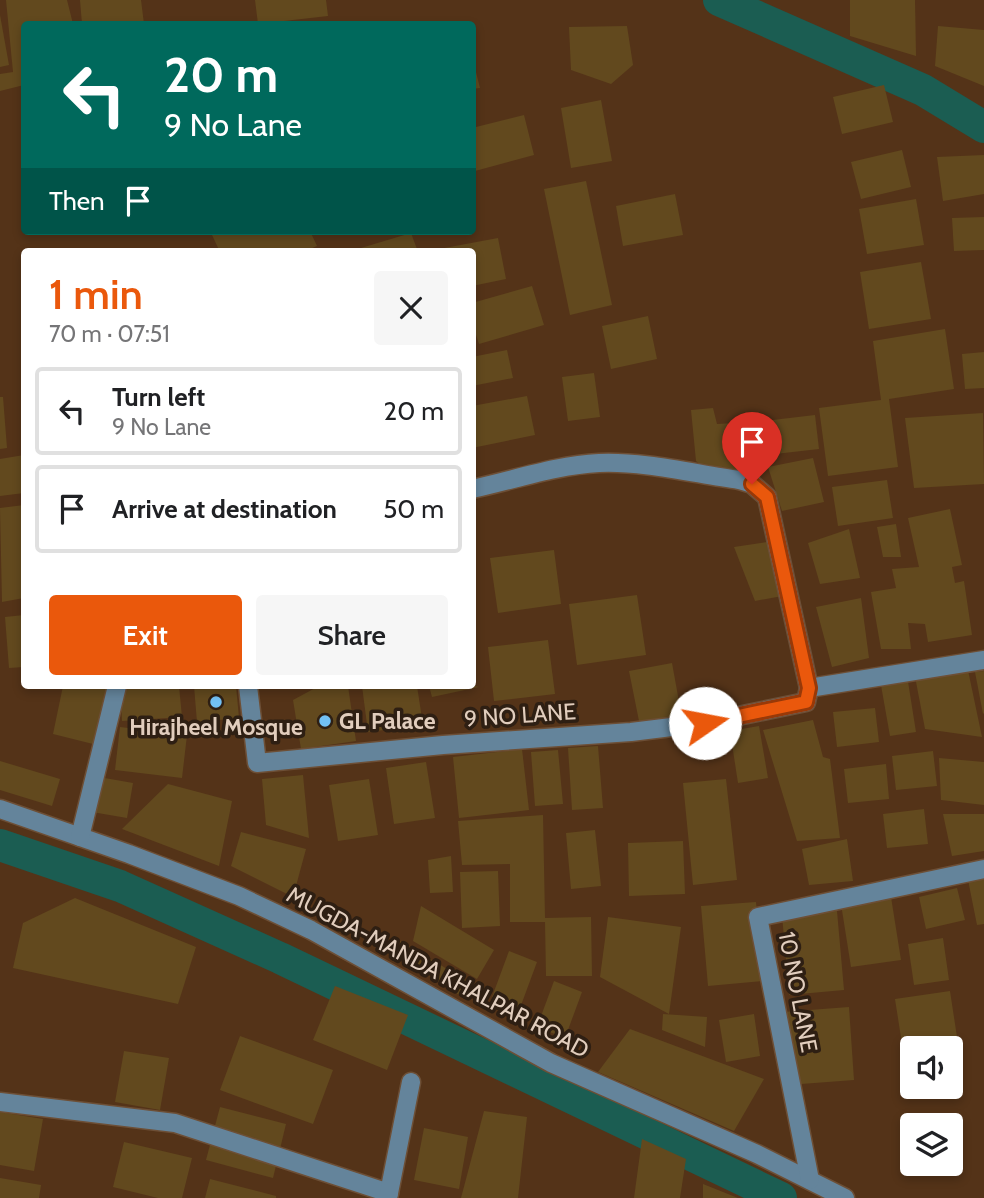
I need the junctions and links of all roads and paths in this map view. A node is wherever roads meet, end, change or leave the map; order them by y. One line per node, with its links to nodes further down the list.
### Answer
1 (476, 488): 3 (street)
2 (984, 660): 3 (street, 9 NO LANE)
3 (809, 688): 5 (street, 9 NO LANE)
4 (116, 689): 7 (street)
5 (248, 689)
6 (0, 809): 7 (street, MUGDA-MANDA KHALPAR ROAD)
7 (80, 837): 11 (street, MUGDA-MANDA KHALPAR ROAD)
8 (984, 869): 11 (street, 10 NO LANE)
9 (411, 1082): 12 (street)
10 (0, 1102): 12 (street)
11 (810, 1180): 13 (street, MUGDA-MANDA KHALPAR ROAD)
12 (389, 1195)
13 (845, 1198)

